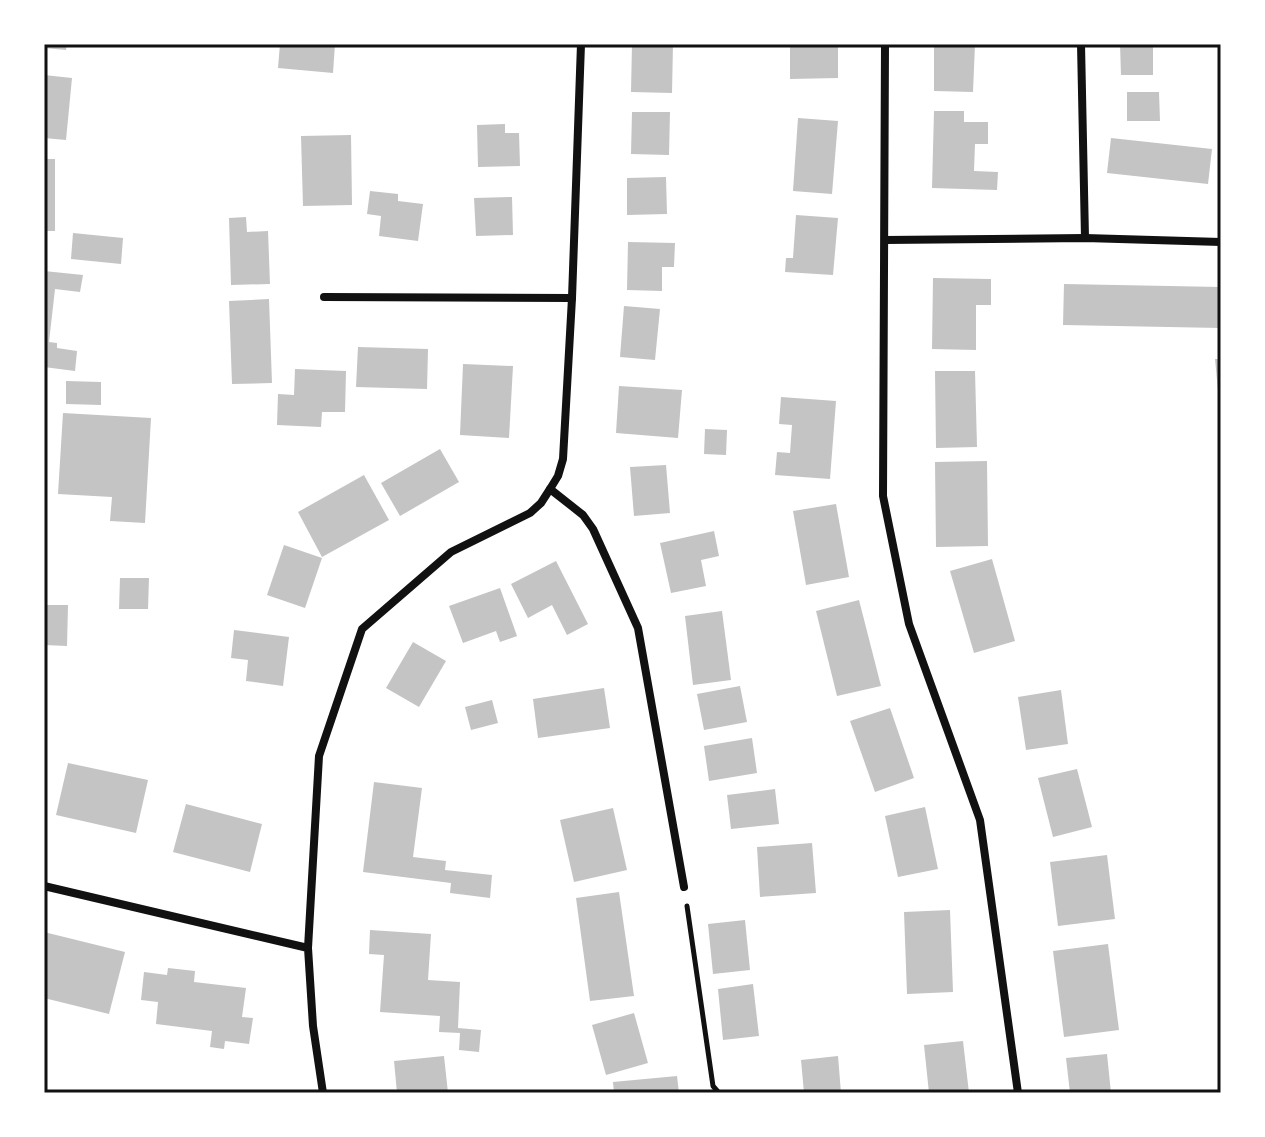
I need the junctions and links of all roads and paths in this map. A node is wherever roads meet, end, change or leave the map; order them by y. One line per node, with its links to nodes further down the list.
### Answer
1 (581, 44): 8 (street)
2 (885, 44): 5 (street)
3 (1081, 44): 4 (street)
4 (1085, 238): 5 (street); 6 (street)
5 (885, 240): 15 (street)
6 (1221, 242)
7 (324, 297): 8 (street)
8 (572, 298): 9 (street)
9 (550, 489): 11 (street); 12 (street)
10 (44, 886): 12 (street)
11 (684, 887): 14 (path)
12 (308, 948): 13 (street)
13 (323, 1093)
14 (719, 1093)
15 (1018, 1093)

